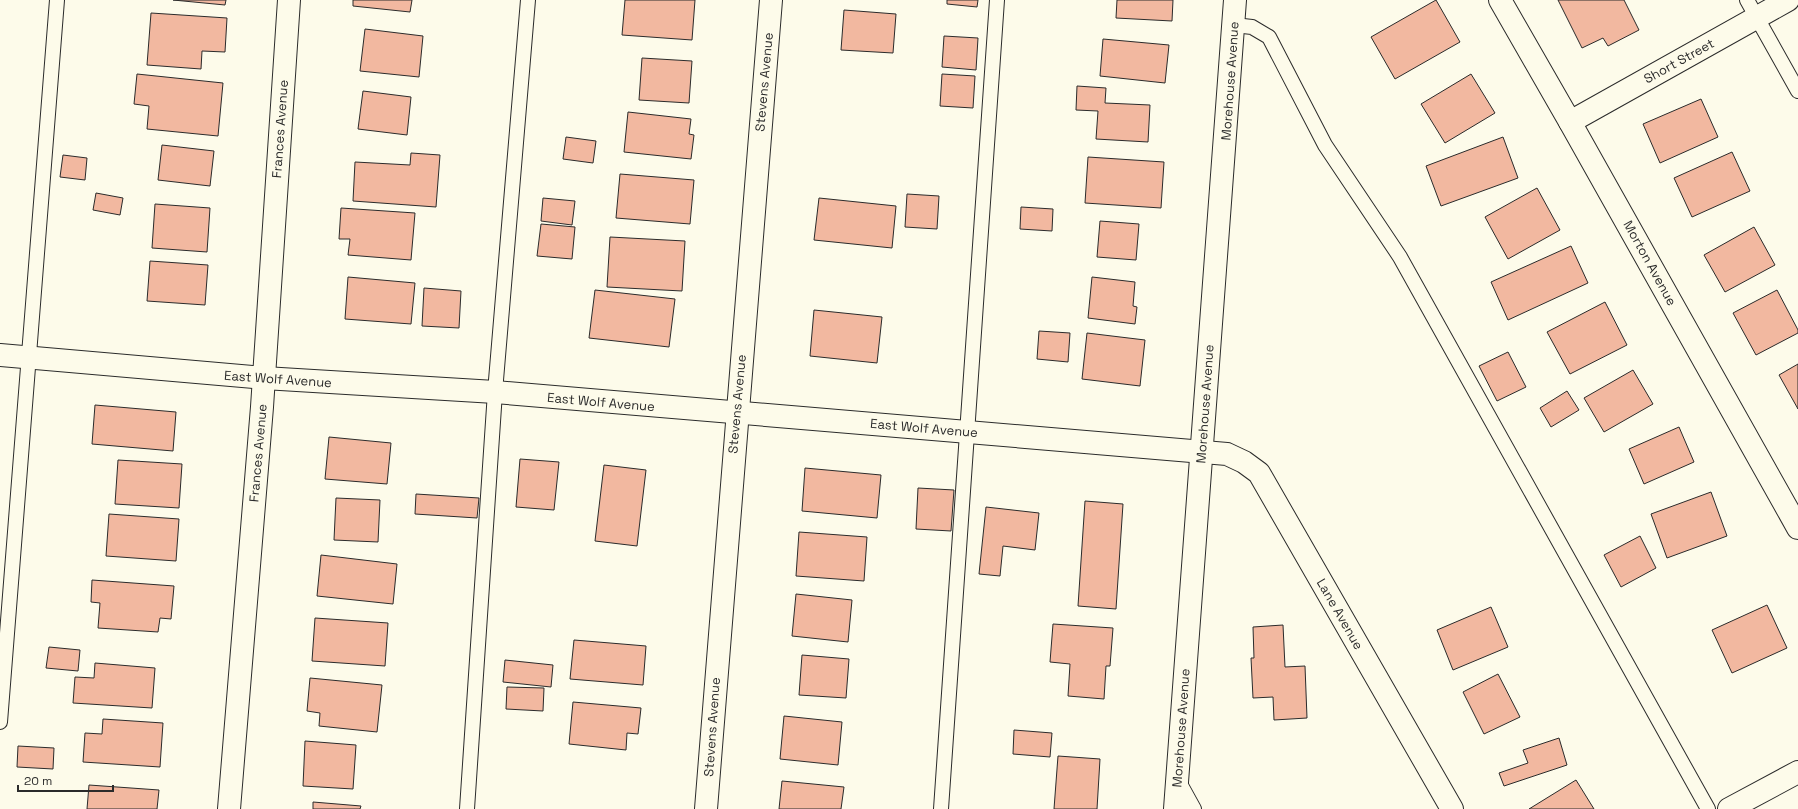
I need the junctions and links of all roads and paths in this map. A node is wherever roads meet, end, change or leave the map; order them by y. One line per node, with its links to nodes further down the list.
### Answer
1 (57, 0): 14 (lane)
2 (289, 0): 15 (street, Frances Avenue)
3 (528, 0): 16 (lane)
4 (771, 0): 17 (street, Stevens Avenue)
5 (997, 0): 18 (lane)
6 (1235, 0): 10 (street, Morehouse Avenue)
7 (1500, 0): 12 (street, Morton Avenue)
8 (1788, 0): 9 (street, Short Street)
9 (1752, 9): 11 (lane); 12 (street, Short Street)
10 (1234, 25): 19 (street, Morehouse Avenue); 31 (lane)
11 (1798, 91)
12 (1570, 122): 20 (street, Morton Avenue)
13 (0, 355): 14 (street, East Wolf Avenue)
14 (29, 358): 15 (street, East Wolf Avenue); 21 (lane)
15 (264, 378): 16 (street, East Wolf Avenue); 24 (street, Frances Avenue)
16 (495, 392): 17 (street, East Wolf Avenue); 25 (lane)
17 (736, 413): 18 (street, East Wolf Avenue); 26 (street, Stevens Avenue)
18 (968, 432): 19 (street, East Wolf Avenue); 27 (lane)
19 (1201, 451): 23 (street, Morehouse Avenue); 30 (street, Lane Avenue)
20 (1798, 528)
21 (0, 722)
22 (1798, 772): 32 (street)
23 (1177, 778): 28 (street, Morehouse Avenue); 29 (lane)
24 (229, 809)
25 (467, 809)
26 (706, 809)
27 (941, 809)
28 (1174, 809)
29 (1194, 809)
30 (1452, 809)
31 (1708, 809)
32 (1729, 809)

